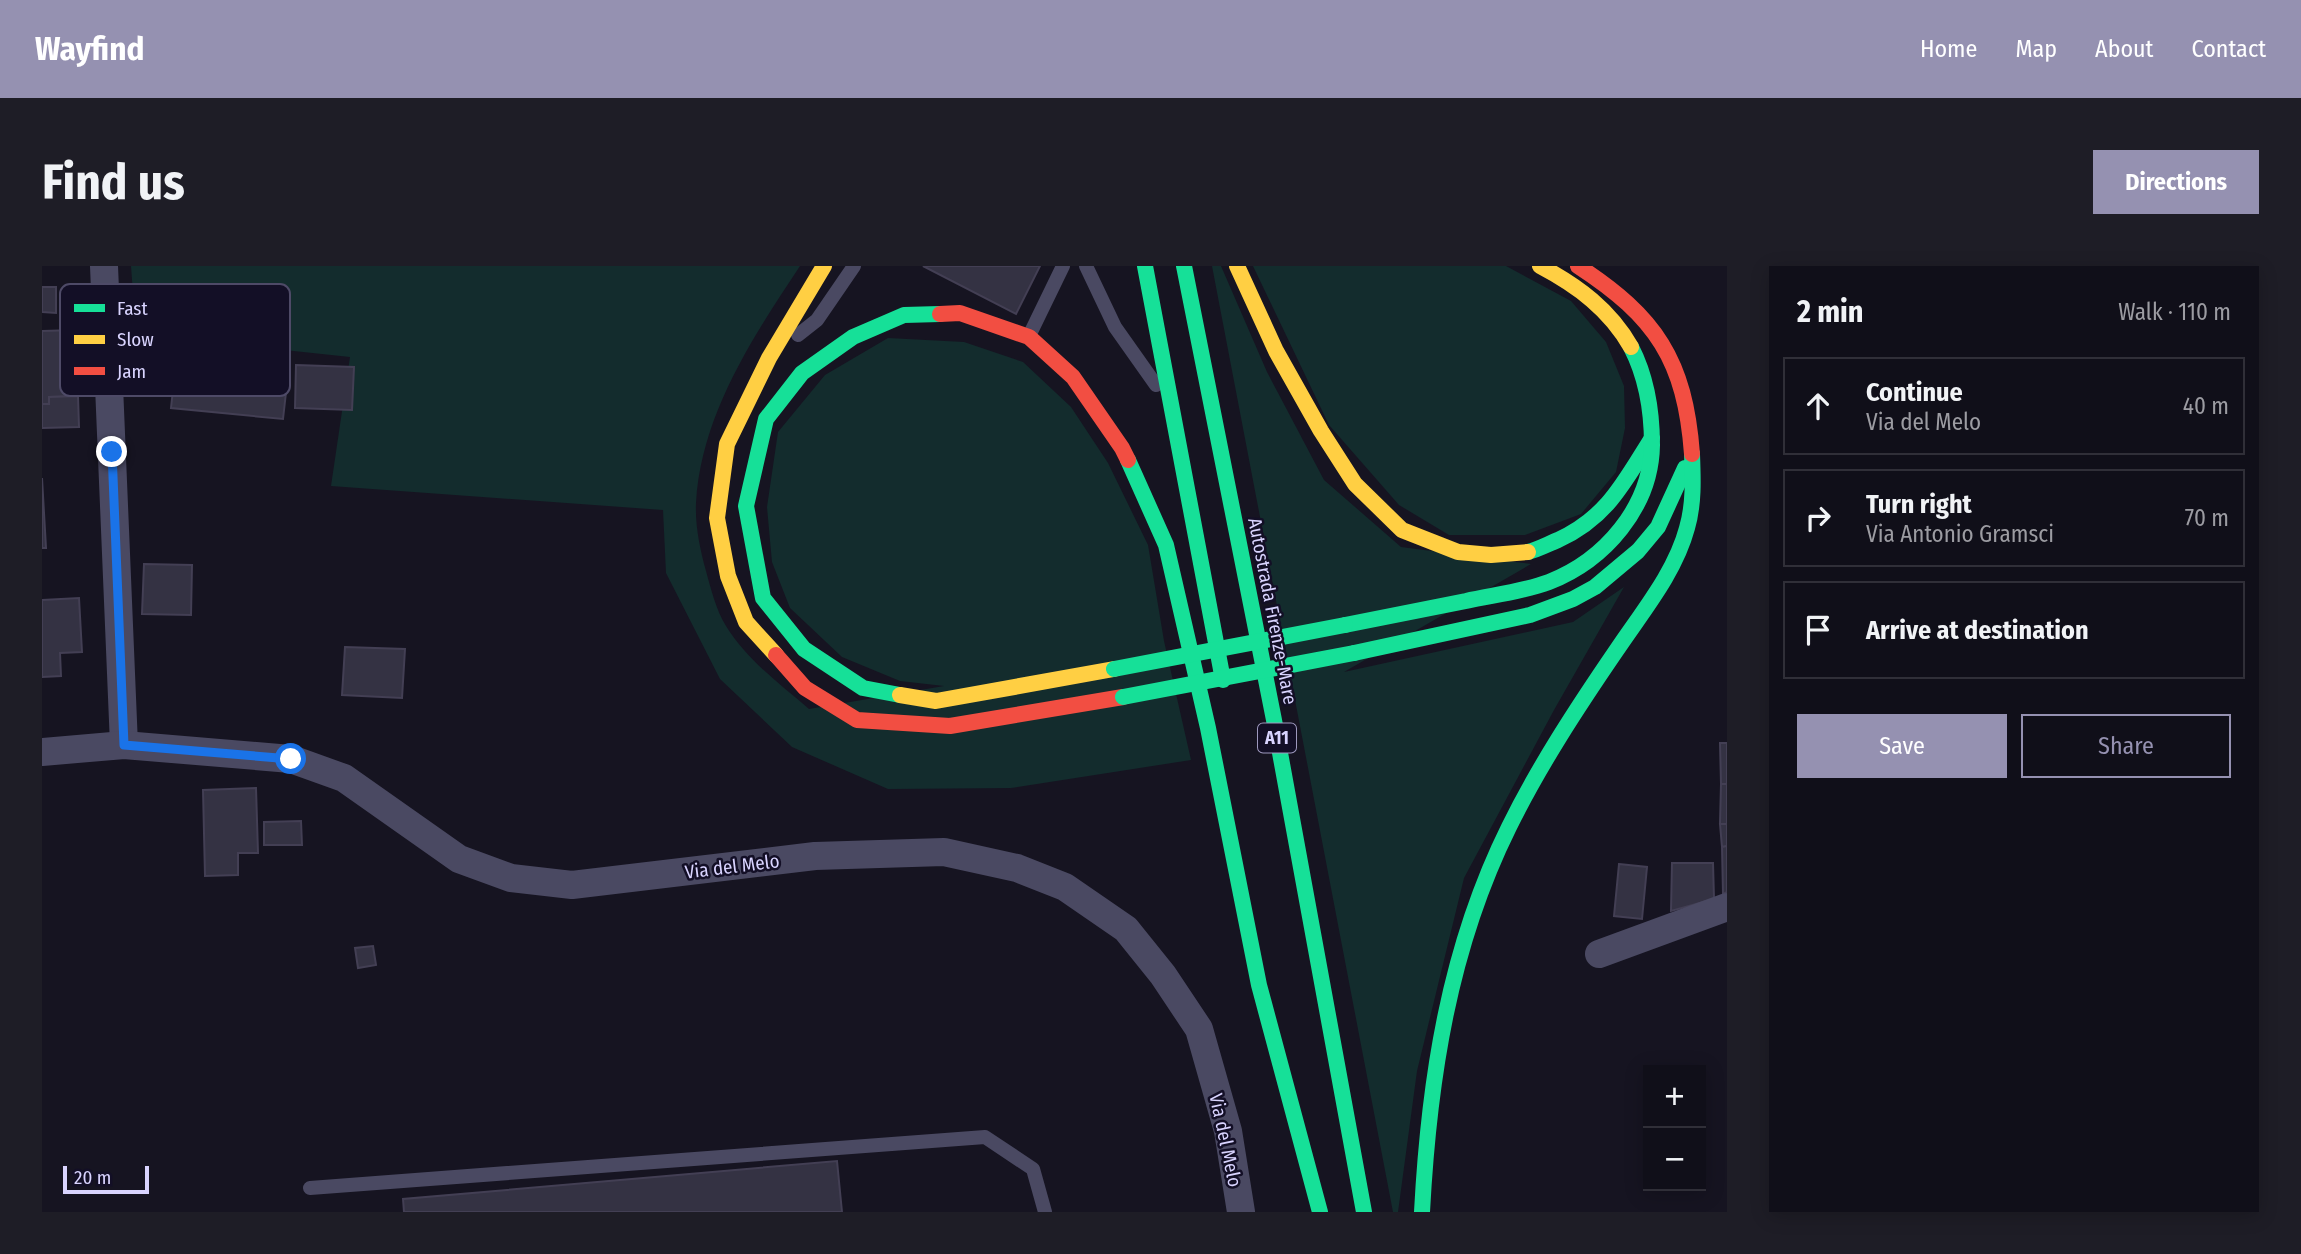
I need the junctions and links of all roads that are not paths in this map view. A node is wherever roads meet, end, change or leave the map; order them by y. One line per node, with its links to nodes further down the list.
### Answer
1 (104, 266): 11 (street)
2 (824, 266): 13 (highway)
3 (854, 266): 13 (lane)
4 (1063, 266): 12 (lane)
5 (1086, 266): 15 (lane)
6 (1145, 266): 15 (highway)
7 (1184, 266): 28 (highway, Autostrada Firenze-Mare / A11)
8 (1237, 266): 16 (highway)
9 (1540, 266): 16 (highway)
10 (1578, 266): 17 (highway)
11 (105, 284)
12 (1029, 337): 16 (highway, bridge); 27 (highway)
13 (769, 358): 17 (highway, bridge)
14 (109, 396): 19 (street)
15 (1173, 409): 18 (highway)
16 (1652, 438)
17 (1693, 455): 29 (highway)
18 (1227, 700)
19 (124, 745): 20 (street, Via del Melo); 26 (street, Via del Melo)
20 (42, 752)
21 (1727, 907): 22 (street)
22 (1599, 954)
23 (1289, 1037): 27 (highway)
24 (310, 1188): 25 (lane)
25 (1045, 1212)
26 (1241, 1212)
27 (1321, 1212)
28 (1364, 1212)
29 (1422, 1212)

